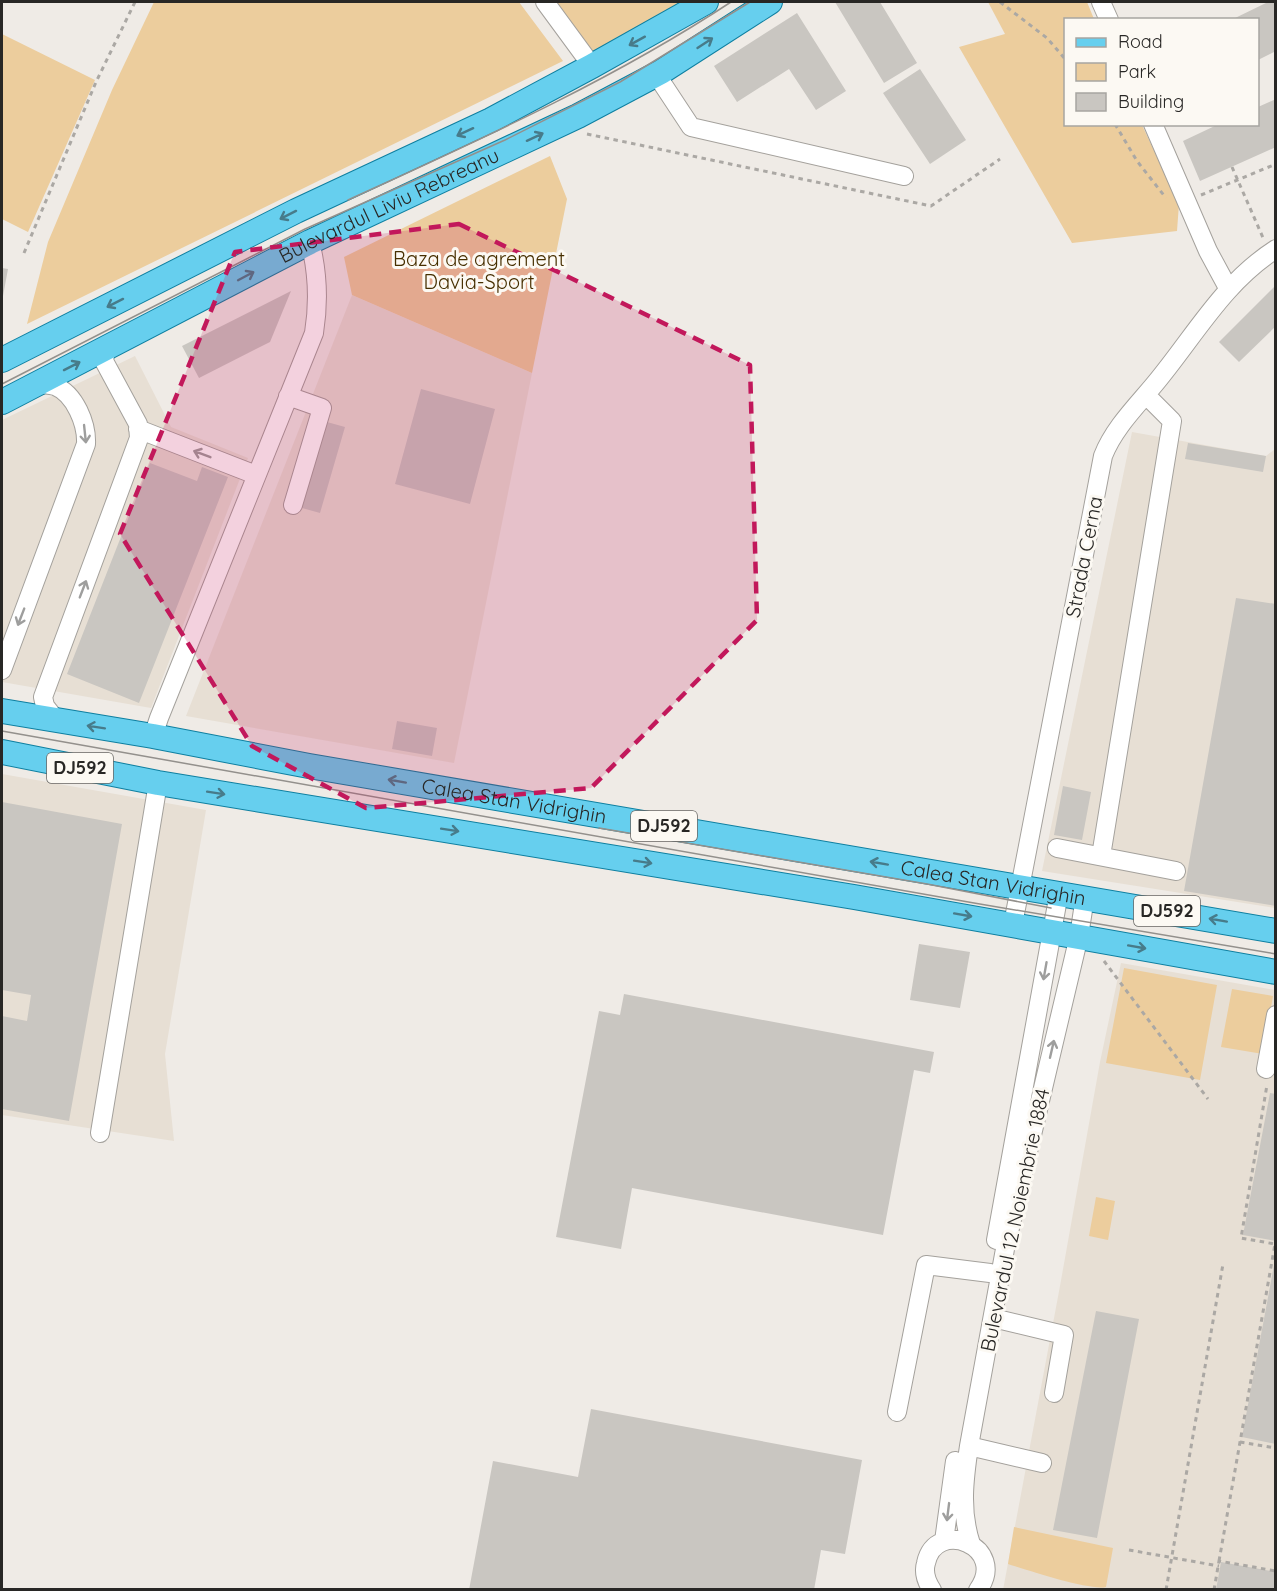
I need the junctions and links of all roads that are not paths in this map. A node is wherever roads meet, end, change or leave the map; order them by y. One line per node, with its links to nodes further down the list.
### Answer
1 (545, 2): 6 (street)
2 (706, 2): 6 (main road, Bulevardul Liviu Rebreanu, one-way to 6)
3 (770, 2): 7 (main road, Bulevardul Liviu Rebreanu, one-way to 3)
4 (1101, 2): 5 (street)
5 (1107, 18)
6 (592, 66): 14 (main road, Bulevardul Liviu Rebreanu, one-way to 14)
7 (657, 74): 9 (street); 10 (main road, Bulevardul Liviu Rebreanu, one-way to 7)
8 (1154, 126): 12 (street)
9 (904, 176)
10 (310, 242): 13 (main road, Bulevardul Liviu Rebreanu, one-way to 10); 17 (street)
11 (1273, 251): 12 (street, Strada Cerna)
12 (1228, 288): 16 (street, Strada Cerna)
13 (106, 349): 15 (main road, Bulevardul Liviu Rebreanu, one-way to 13); 19 (street)
14 (2, 360)
15 (35, 384): 18 (main road, Bulevardul Liviu Rebreanu); 22 (street, one-way to 22)
16 (1146, 395): 29 (street); 31 (street, Strada Cerna)
17 (288, 396): 20 (street); 21 (street)
18 (2, 402)
19 (138, 429): 20 (street, one-way to 19); 24 (street, one-way to 19)
20 (256, 475): 25 (street)
21 (293, 505)
22 (2, 670)
23 (2, 711): 24 (main road, Calea Stan Vidrighin / DJ592)
24 (56, 720): 25 (main road, Calea Stan Vidrighin / DJ592, one-way to 24)
25 (153, 736): 31 (main road, Calea Stan Vidrighin / DJ592, one-way to 25)
26 (2, 752): 27 (main road, Calea Stan Vidrighin / DJ592)
27 (158, 783): 34 (main road, Calea Stan Vidrighin / DJ592, one-way to 34); 41 (street)
28 (1057, 848): 29 (street)
29 (1101, 856): 30 (street)
30 (1176, 871)
31 (1020, 887): 32 (main road, Calea Stan Vidrighin / DJ592); 34 (street, Strada Cerna)
32 (1059, 893): 33 (main road, Calea Stan Vidrighin / DJ592); 35 (street, Bulevardul 12 Noiembrie 1884)
33 (1085, 897): 36 (main road, Calea Stan Vidrighin / DJ592, one-way to 33); 37 (street, Bulevardul 12 Noiembrie 1884)
34 (1013, 924): 35 (main road, Calea Stan Vidrighin / DJ592)
35 (1052, 931): 37 (main road, Calea Stan Vidrighin / DJ592); 42 (street, Bulevardul 12 Noiembrie 1884, one-way to 42)
36 (1275, 931)
37 (1079, 936): 38 (main road, Calea Stan Vidrighin / DJ592, one-way to 38); 43 (street, Bulevardul 12 Noiembrie 1884, one-way to 37)
38 (1275, 972)
39 (1275, 1015): 40 (street)
40 (1267, 1075)
41 (100, 1133)
42 (990, 1273): 45 (street); 48 (street, Bulevardul 12 Noiembrie 1884, one-way to 48)
43 (993, 1318): 44 (street); 46 (street, Bulevardul 12 Noiembrie 1884)
44 (1054, 1393)
45 (897, 1412)
46 (969, 1446): 47 (street); 49 (street, Bulevardul 12 Noiembrie 1884)
47 (1042, 1463)
48 (944, 1541): 49 (street); 50 (street)
49 (971, 1544): 51 (street, Bulevardul 12 Noiembrie 1884)
50 (932, 1590)
51 (978, 1590)

